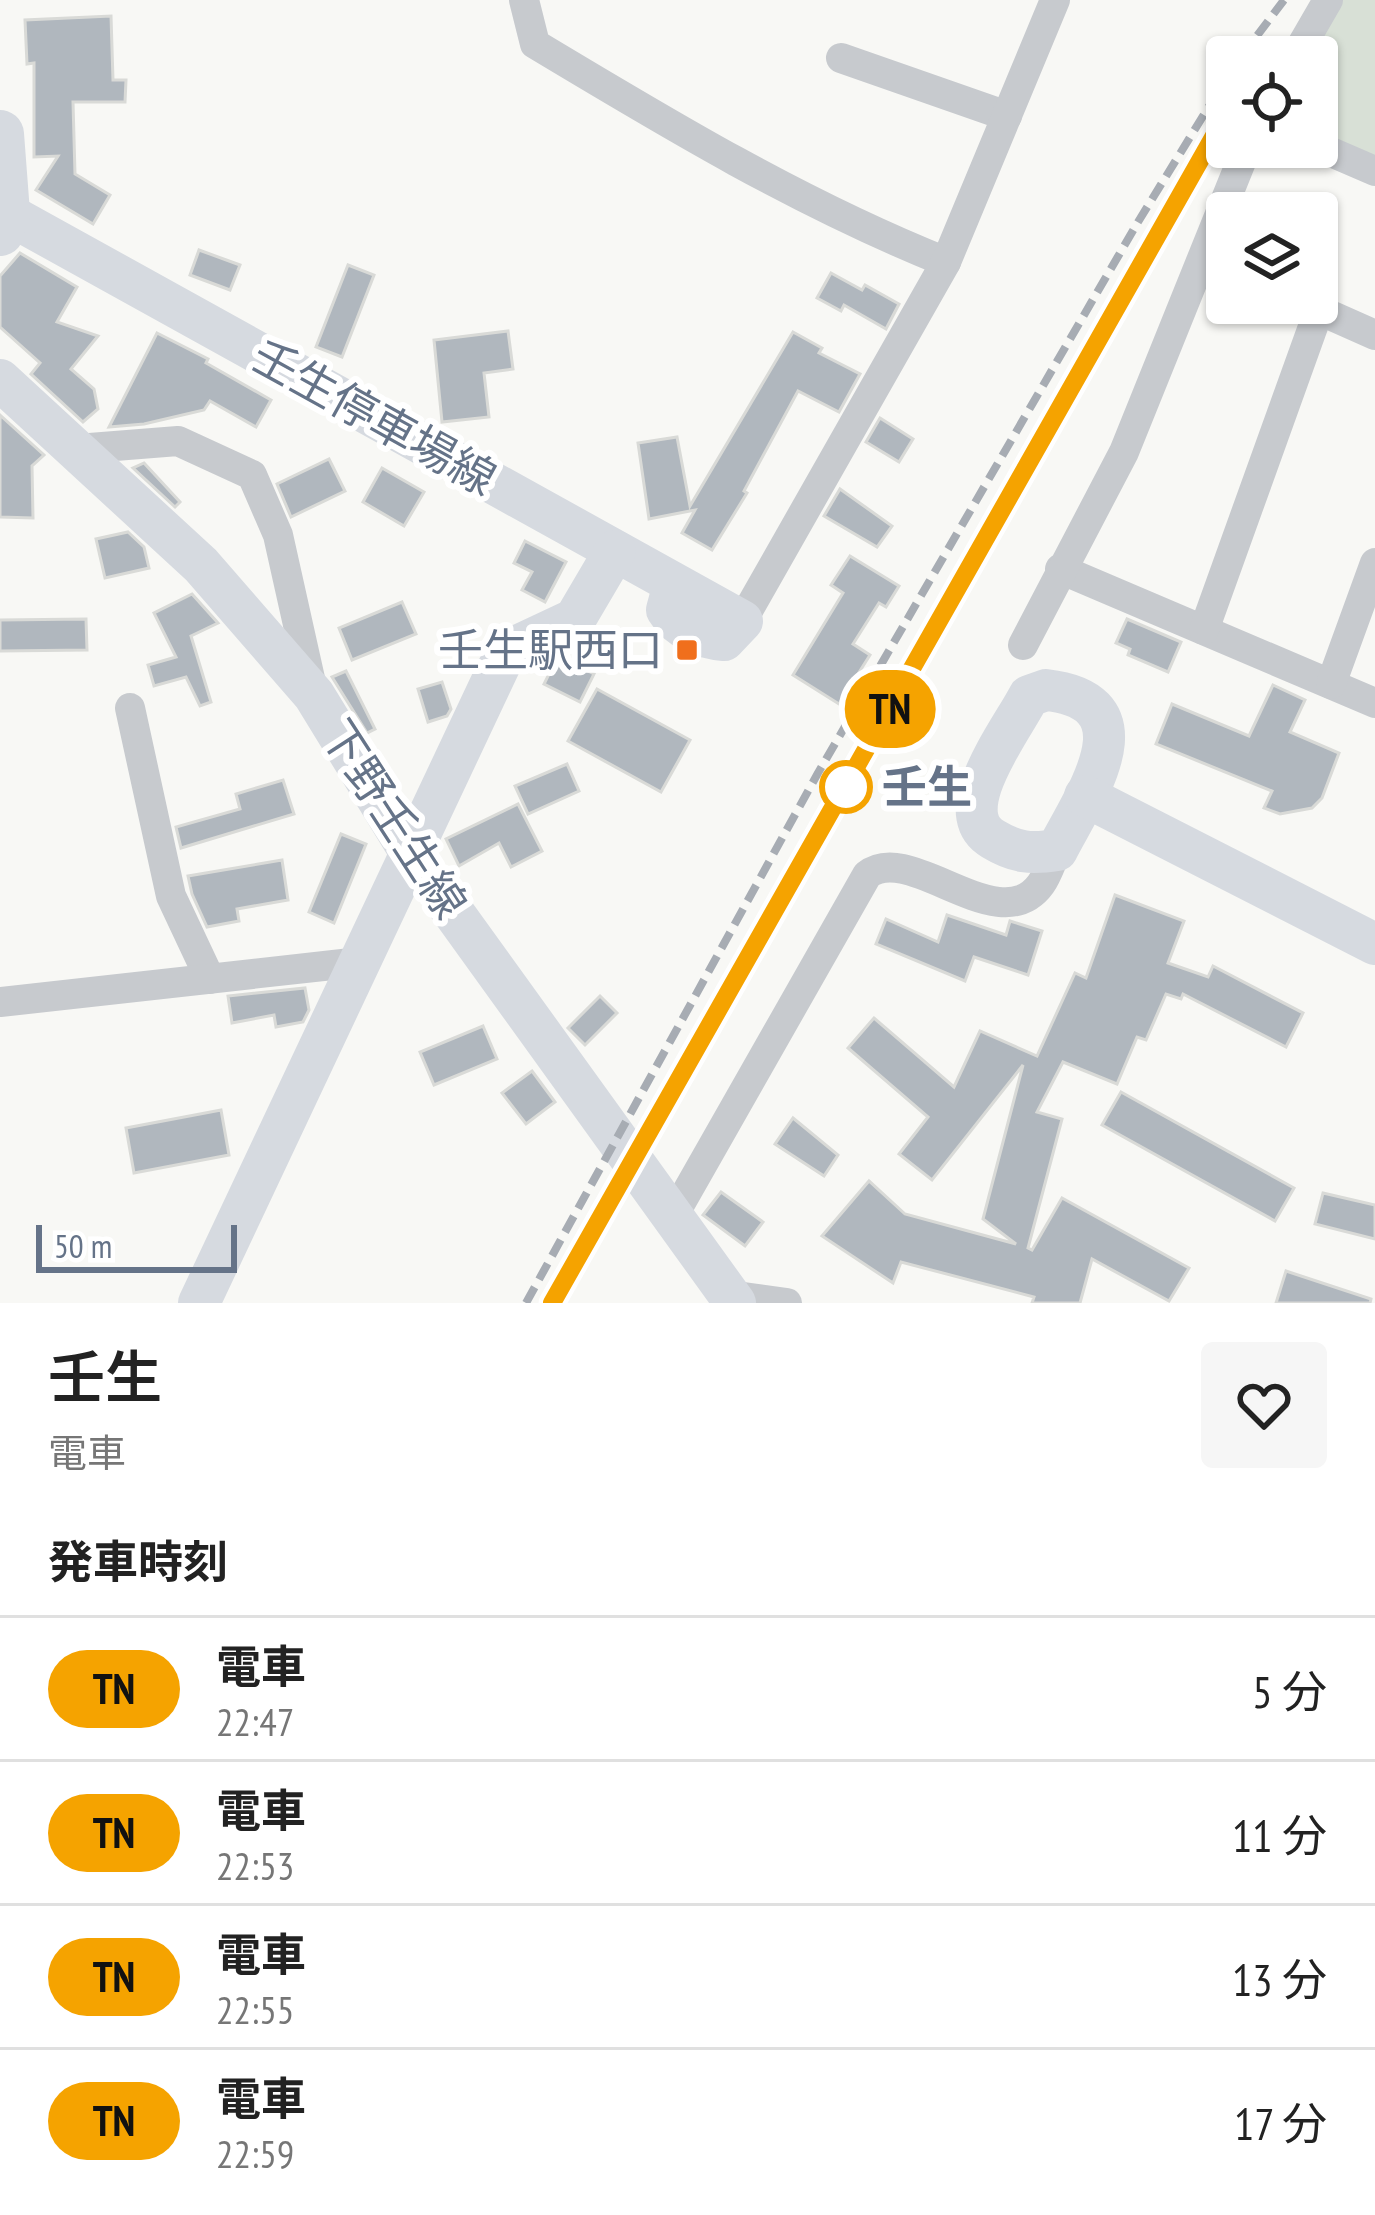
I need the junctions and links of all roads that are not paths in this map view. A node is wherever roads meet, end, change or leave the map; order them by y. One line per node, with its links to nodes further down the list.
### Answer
1 (524, 0): 11 (street)
2 (1055, 0): 6 (street)
3 (1328, 0): 4 (street)
4 (1307, 36)
5 (841, 58): 6 (street)
6 (1007, 116): 11 (street)
7 (0, 134): 10 (main road)
8 (1338, 155): 9 (street)
9 (1375, 171)
10 (3, 222): 18 (main road, 壬生停車場線)
11 (946, 262): 21 (street)
12 (1206, 279): 20 (street)
13 (1338, 319): 15 (street)
14 (1305, 324): 22 (street)
15 (1375, 335)
16 (0, 380): 17 (main road, 下野壬生線)
17 (77, 449): 25 (main road, 下野壬生線); 25 (street)
18 (615, 551): 21 (main road, 壬生停車場線); 30 (main road)
19 (1375, 563): 24 (street)
20 (1060, 569): 22 (street); 23 (street)
21 (742, 621)
22 (1204, 630): 24 (street)
23 (1023, 645)
24 (1331, 684): 26 (street)
25 (314, 695): 30 (main road, 下野壬生線)
26 (1375, 703)
27 (130, 708): 33 (street)
28 (1085, 796): 29 (main road); 29 (main road); 31 (main road)
29 (1057, 850): 35 (street)
30 (412, 855): 32 (main road); 35 (main road, 下野壬生線)
31 (1375, 944)
32 (360, 962): 33 (street); 37 (main road)
33 (210, 979): 34 (street)
34 (0, 1002)
35 (672, 1218): 36 (main road, 下野壬生線)
36 (732, 1299): 38 (street)
37 (200, 1303)
38 (788, 1303)

